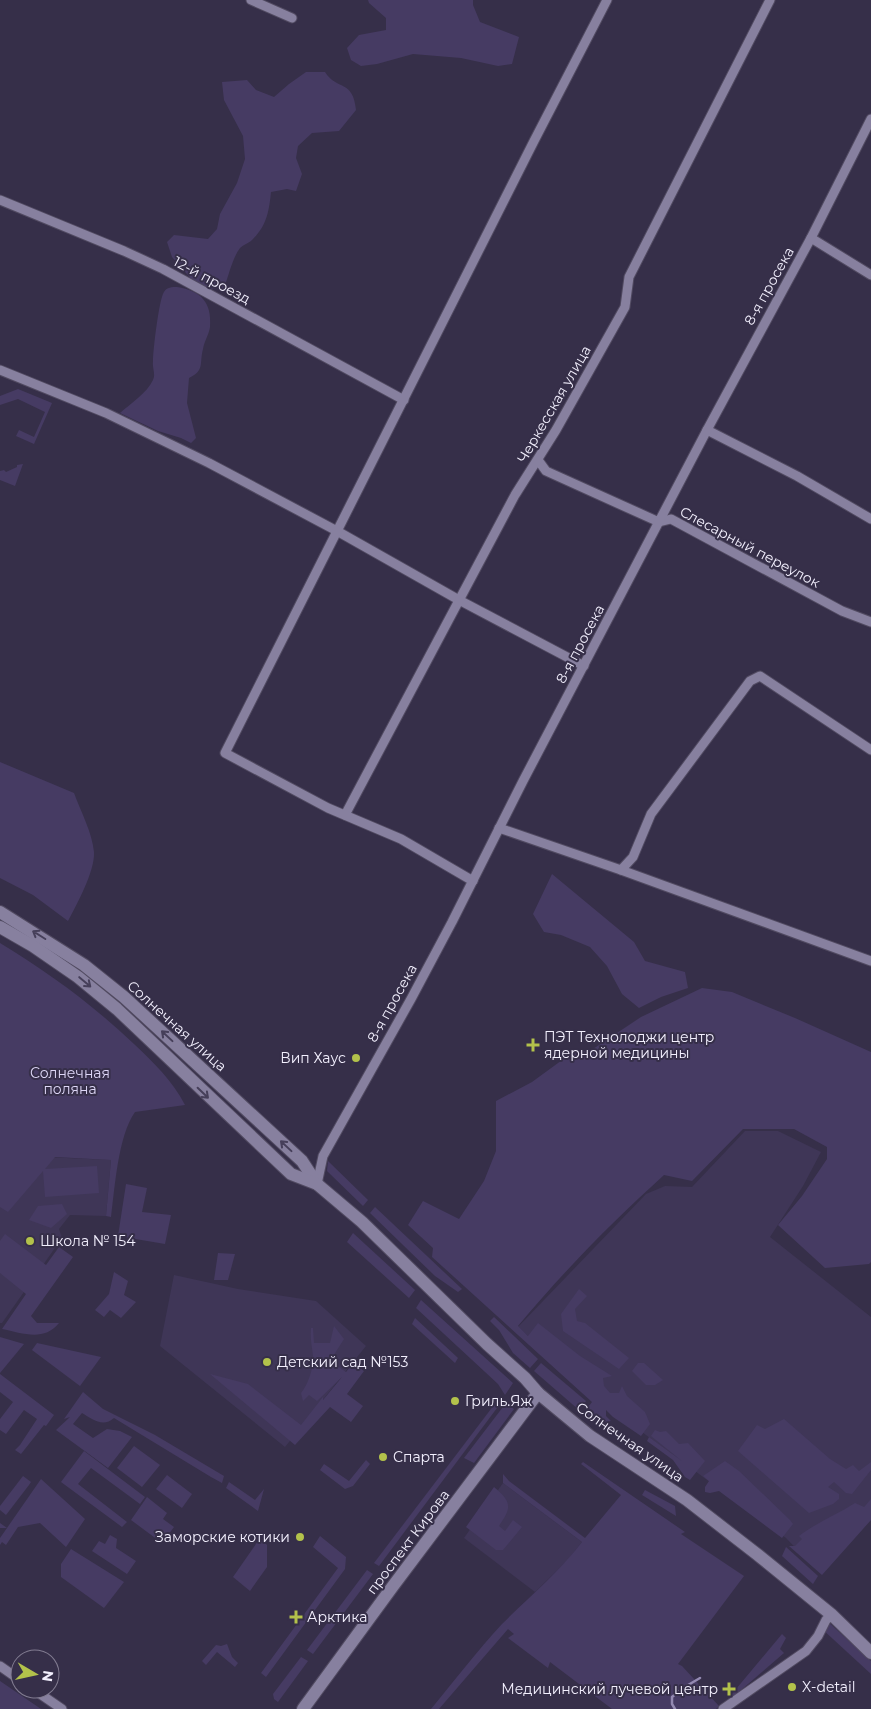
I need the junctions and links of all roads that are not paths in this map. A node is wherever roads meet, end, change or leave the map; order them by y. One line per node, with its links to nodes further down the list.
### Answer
1 (251, 0): 4 (street)
2 (606, 0): 10 (street)
3 (770, 0): 12 (street, Черкесская улица)
4 (292, 18)
5 (871, 119): 7 (street, 8-я просека)
6 (0, 200): 10 (street, 12-й проезд)
7 (811, 238): 8 (street); 11 (street, 8-я просека)
8 (871, 274)
9 (0, 370): 15 (street)
10 (404, 400): 15 (street)
11 (707, 430): 13 (street); 14 (street, 8-я просека)
12 (538, 460): 14 (street, Слесарный переулок); 16 (street, Черкесская улица)
13 (871, 519)
14 (659, 522): 17 (street, Слесарный переулок); 18 (street, 8-я просека)
15 (337, 531): 16 (street); 20 (street)
16 (459, 600): 18 (street); 20 (street, Черкесская улица)
17 (871, 622)
18 (584, 666): 21 (street, 8-я просека)
19 (871, 750): 22 (street)
20 (345, 815): 23 (street)
21 (499, 828): 22 (street); 23 (street, 8-я просека)
22 (621, 870): 26 (street)
23 (474, 881): 27 (street, 8-я просека)
24 (0, 912): 27 (main road, Солнечная улица, one-way to 24)
25 (0, 927): 27 (main road, Солнечная улица, one-way to 27)
26 (871, 960)
27 (317, 1184): 28 (main road, Солнечная улица)
28 (538, 1393): 29 (main road, Солнечная улица); 33 (main road, проспект Кирова)
29 (832, 1614): 30 (main road, Солнечная улица); 34 (street)
30 (871, 1653)
31 (48, 1699): 32 (street)
32 (62, 1709)
33 (304, 1709)
34 (723, 1709)

